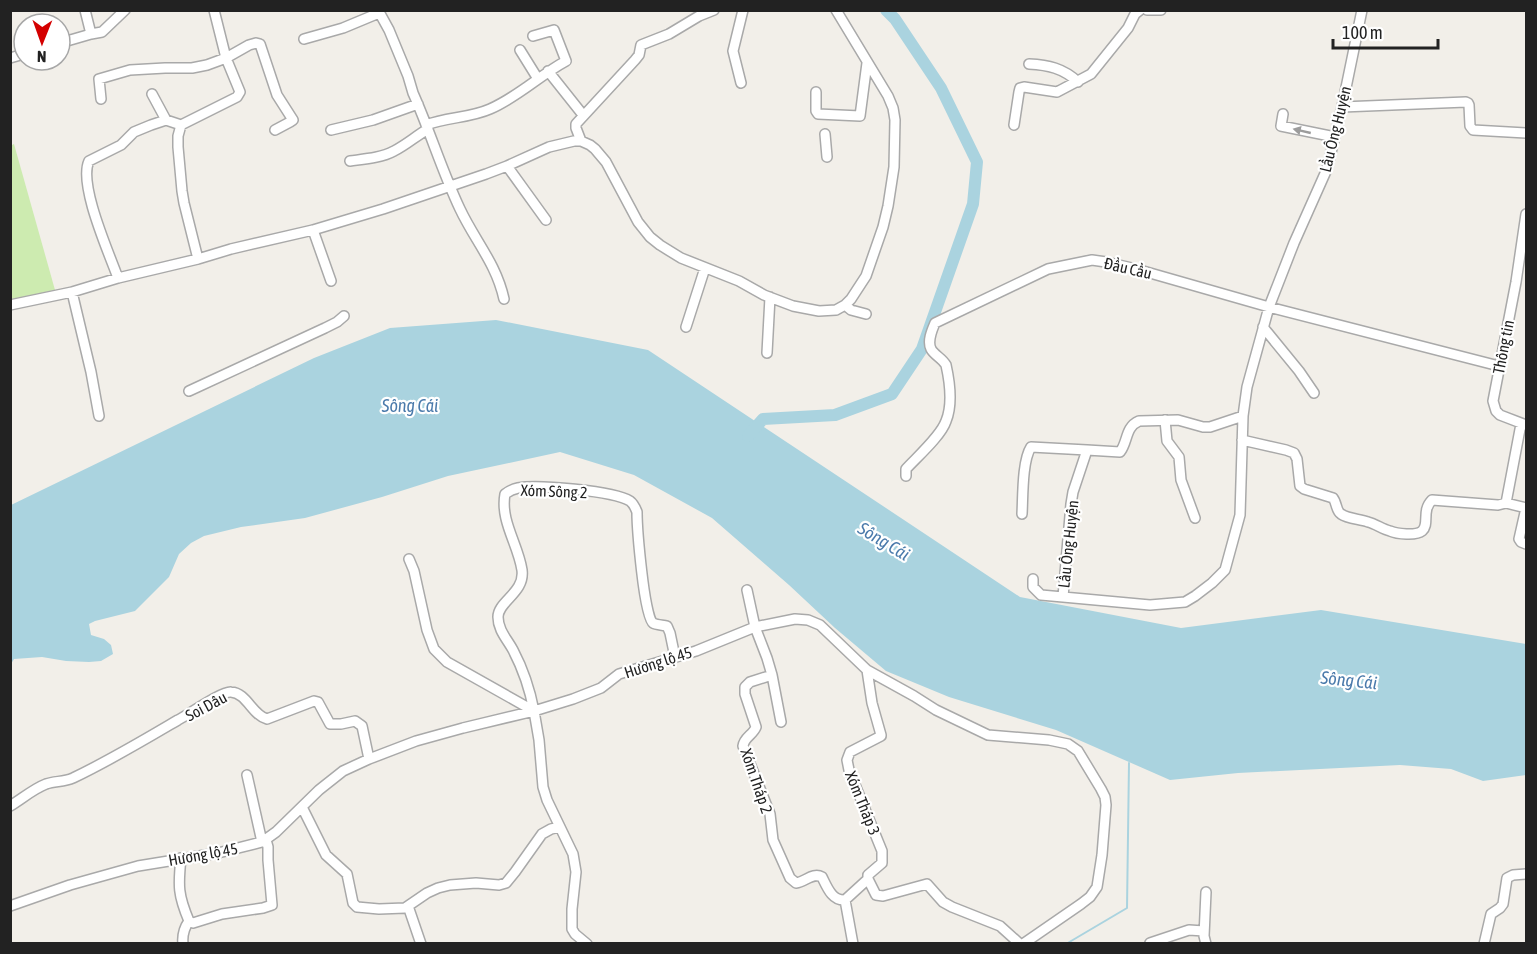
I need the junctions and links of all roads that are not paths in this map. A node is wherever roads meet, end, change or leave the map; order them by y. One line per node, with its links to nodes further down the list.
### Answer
1 (85, 10): 12 (street)
2 (125, 10): 12 (street)
3 (213, 10): 17 (street)
4 (714, 10): 30 (street)
5 (743, 10): 23 (street)
6 (836, 10): 18 (street)
7 (1140, 10): 22 (street)
8 (1147, 10): 9 (street)
9 (1161, 10)
10 (1362, 10): 28 (street, Lầu Ông Huyện)
11 (378, 12): 14 (street); 27 (street)
12 (91, 34): 15 (street)
13 (533, 36): 20 (street)
14 (304, 39)
15 (72, 40)
16 (520, 50): 21 (street)
17 (226, 58): 26 (street); 32 (street); 35 (street)
18 (867, 63): 24 (street); 58 (street)
19 (1029, 64): 22 (street)
20 (548, 71): 21 (street); 30 (street)
21 (538, 79): 34 (street)
22 (1078, 82): 33 (street)
23 (741, 83)
24 (816, 92)
25 (152, 94): 31 (street)
26 (101, 99)
27 (418, 105): 34 (street); 36 (street)
28 (1342, 107): 37 (street); 39 (street, Lầu Ông Huyện)
29 (1283, 114): 39 (street, one-way to 29)
30 (583, 115): 40 (street)
31 (166, 120): 32 (street); 50 (street)
32 (181, 125): 48 (street)
33 (1014, 125)
34 (427, 127): 42 (street); 44 (street)
35 (275, 130)
36 (332, 130)
37 (1527, 133)
38 (825, 134): 41 (street)
39 (1335, 137): 59 (street, Lầu Ông Huyện)
40 (582, 141): 43 (street); 49 (street)
41 (827, 157)
42 (351, 161)
43 (507, 166): 44 (street); 46 (street)
44 (450, 186): 47 (street); 56 (street)
45 (1527, 214): 53 (street, Thông tin)
46 (546, 220)
47 (313, 230): 48 (street); 51 (street)
48 (198, 259): 50 (street)
49 (705, 268): 55 (street); 62 (street)
50 (118, 278): 54 (street)
51 (331, 281)
52 (1527, 281): 53 (street)
53 (1515, 282): 65 (street, Thông tin)
54 (72, 292): 57 (street); 68 (street)
55 (770, 297): 58 (street); 64 (street)
56 (504, 299)
57 (10, 305)
58 (845, 305): 60 (street)
59 (1269, 307): 63 (street, Lầu Ông Huyện); 65 (street, Đầu Cầu); 74 (street, Đầu Cầu)
60 (866, 314)
61 (344, 316): 66 (street)
62 (686, 327)
63 (1263, 327): 67 (street); 69 (street, Lầu Ông Huyện)
64 (767, 352)
65 (1499, 366): 71 (street, Thông tin)
66 (189, 391)
67 (1314, 393)
68 (99, 416)
69 (1243, 416): 70 (street); 72 (street, Lầu Ông Huyện)
70 (1165, 420): 73 (street); 78 (street)
71 (1524, 425): 75 (street)
72 (1242, 440): 75 (street); 83 (street, Lầu Ông Huyện)
73 (1088, 450): 77 (street); 83 (street, Lầu Ông Huyện)
74 (906, 476)
75 (1506, 503): 76 (street)
76 (1526, 508): 79 (street)
77 (1022, 514)
78 (1195, 518)
79 (1527, 544)
80 (409, 558): 88 (street)
81 (1033, 579): 83 (street)
82 (747, 590): 84 (street)
83 (1063, 597)
84 (755, 627): 85 (street, Hương lộ 45); 86 (street, Hương lộ 45); 87 (street)
85 (675, 657): 88 (street, Hương lộ 45); 88 (street, Xóm Sông 2)
86 (867, 670): 98 (street, Xóm Tháp 3); 110 (street, Hương lộ 45)
87 (772, 675): 89 (street); 100 (street, Xóm Tháp 2)
88 (534, 711): 90 (street, Hương lộ 45); 94 (street)
89 (781, 722)
90 (369, 759): 92 (street, Soi Dâu); 93 (street, Hương lộ 45)
91 (247, 775): 95 (street)
92 (10, 806)
93 (302, 807): 95 (street, Hương lộ 45); 102 (street)
94 (560, 827): 102 (street); 108 (street)
95 (264, 841): 96 (street, Hương lộ 45); 103 (street)
96 (181, 858): 101 (street, Hương lộ 45); 103 (street)
97 (1527, 874): 112 (street)
98 (868, 879): 100 (street, Xóm Tháp 3); 110 (street)
99 (1206, 892): 104 (street)
100 (845, 900): 109 (street)
101 (10, 906)
102 (408, 906): 107 (street)
103 (189, 921): 106 (street)
104 (1204, 931): 105 (street); 111 (street)
105 (1150, 943)
106 (183, 944)
107 (421, 944)
108 (588, 944)
109 (853, 944)
110 (1021, 944)
111 (1206, 944)
112 (1484, 944)

